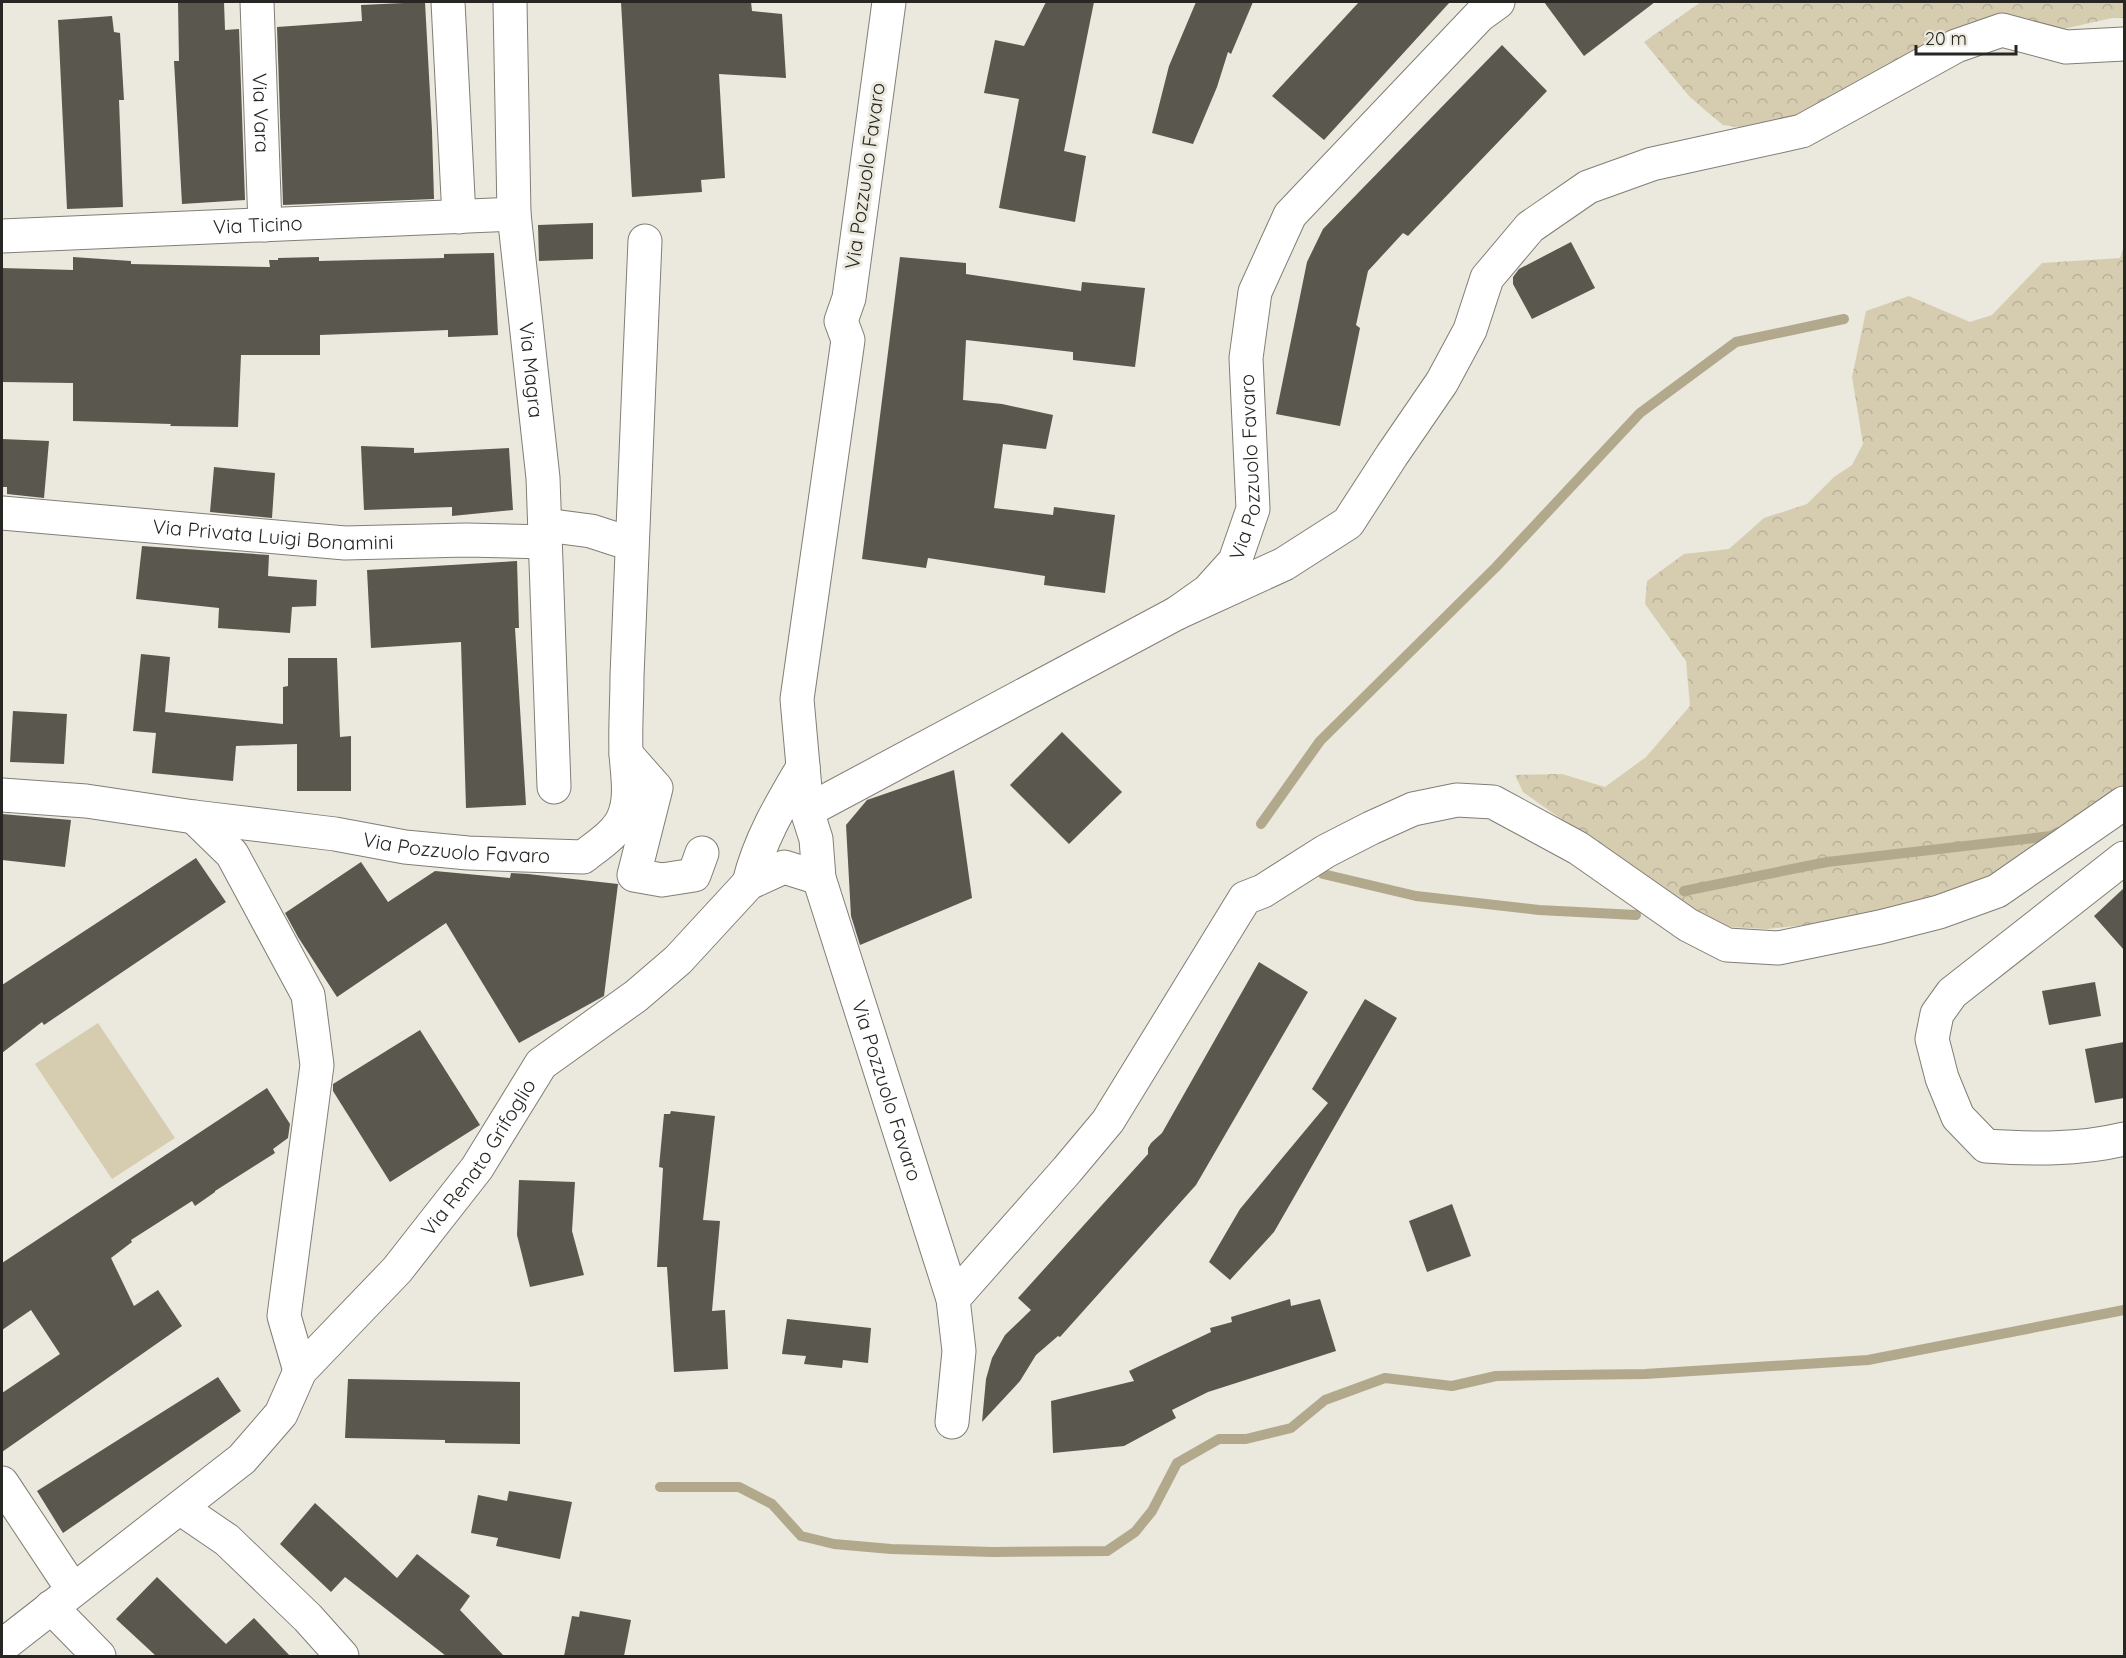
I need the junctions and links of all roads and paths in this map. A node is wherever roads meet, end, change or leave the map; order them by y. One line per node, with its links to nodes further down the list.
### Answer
1 (257, 2): 9 (street, Via Vara)
2 (448, 2): 8 (street)
3 (510, 2): 7 (street)
4 (889, 2): 17 (street, Via Pozzuolo Favaro)
5 (1498, 2): 15 (street, Via Pozzuolo Favaro)
6 (2124, 44): 15 (street)
7 (514, 214): 8 (street, Via Ticino); 13 (street, Via Magra)
8 (459, 217): 9 (street, Via Ticino)
9 (265, 225): 10 (street, Via Ticino)
10 (2, 236)
11 (645, 241): 14 (street, Via Pozzuolo Favaro)
12 (2, 513): 13 (street, Via Privata Luigi Bonamini)
13 (545, 533): 14 (street); 18 (street, Via Magra)
14 (632, 544): 16 (street, Via Pozzuolo Favaro)
15 (1177, 613): 21 (street, Via Pozzuolo Favaro)
16 (626, 754): 22 (street, Via Pozzuolo Favaro); 23 (street)
17 (803, 767): 21 (street, Via Pozzuolo Favaro); 26 (street)
18 (554, 787)
19 (2, 795): 22 (street, Via Pozzuolo Favaro)
20 (2124, 803): 28 (street)
21 (807, 811): 25 (street, Via Pozzuolo Favaro)
22 (194, 817): 29 (street)
23 (702, 854)
24 (2124, 858): 27 (street)
25 (819, 878): 26 (street, Via Renato Grifoglio); 28 (street, Via Pozzuolo Favaro)
26 (748, 883): 29 (street, Via Renato Grifoglio)
27 (2124, 1139)
28 (952, 1299): 30 (street, Via Pozzuolo Favaro)
29 (300, 1371): 32 (street, Via Renato Grifoglio)
30 (952, 1422)
31 (2, 1484): 33 (street)
32 (180, 1508): 33 (street, Via Renato Grifoglio); 36 (street)
33 (62, 1599): 34 (street, Via Renato Grifoglio); 35 (street)
34 (2, 1646)
35 (99, 1656)
36 (342, 1656)

